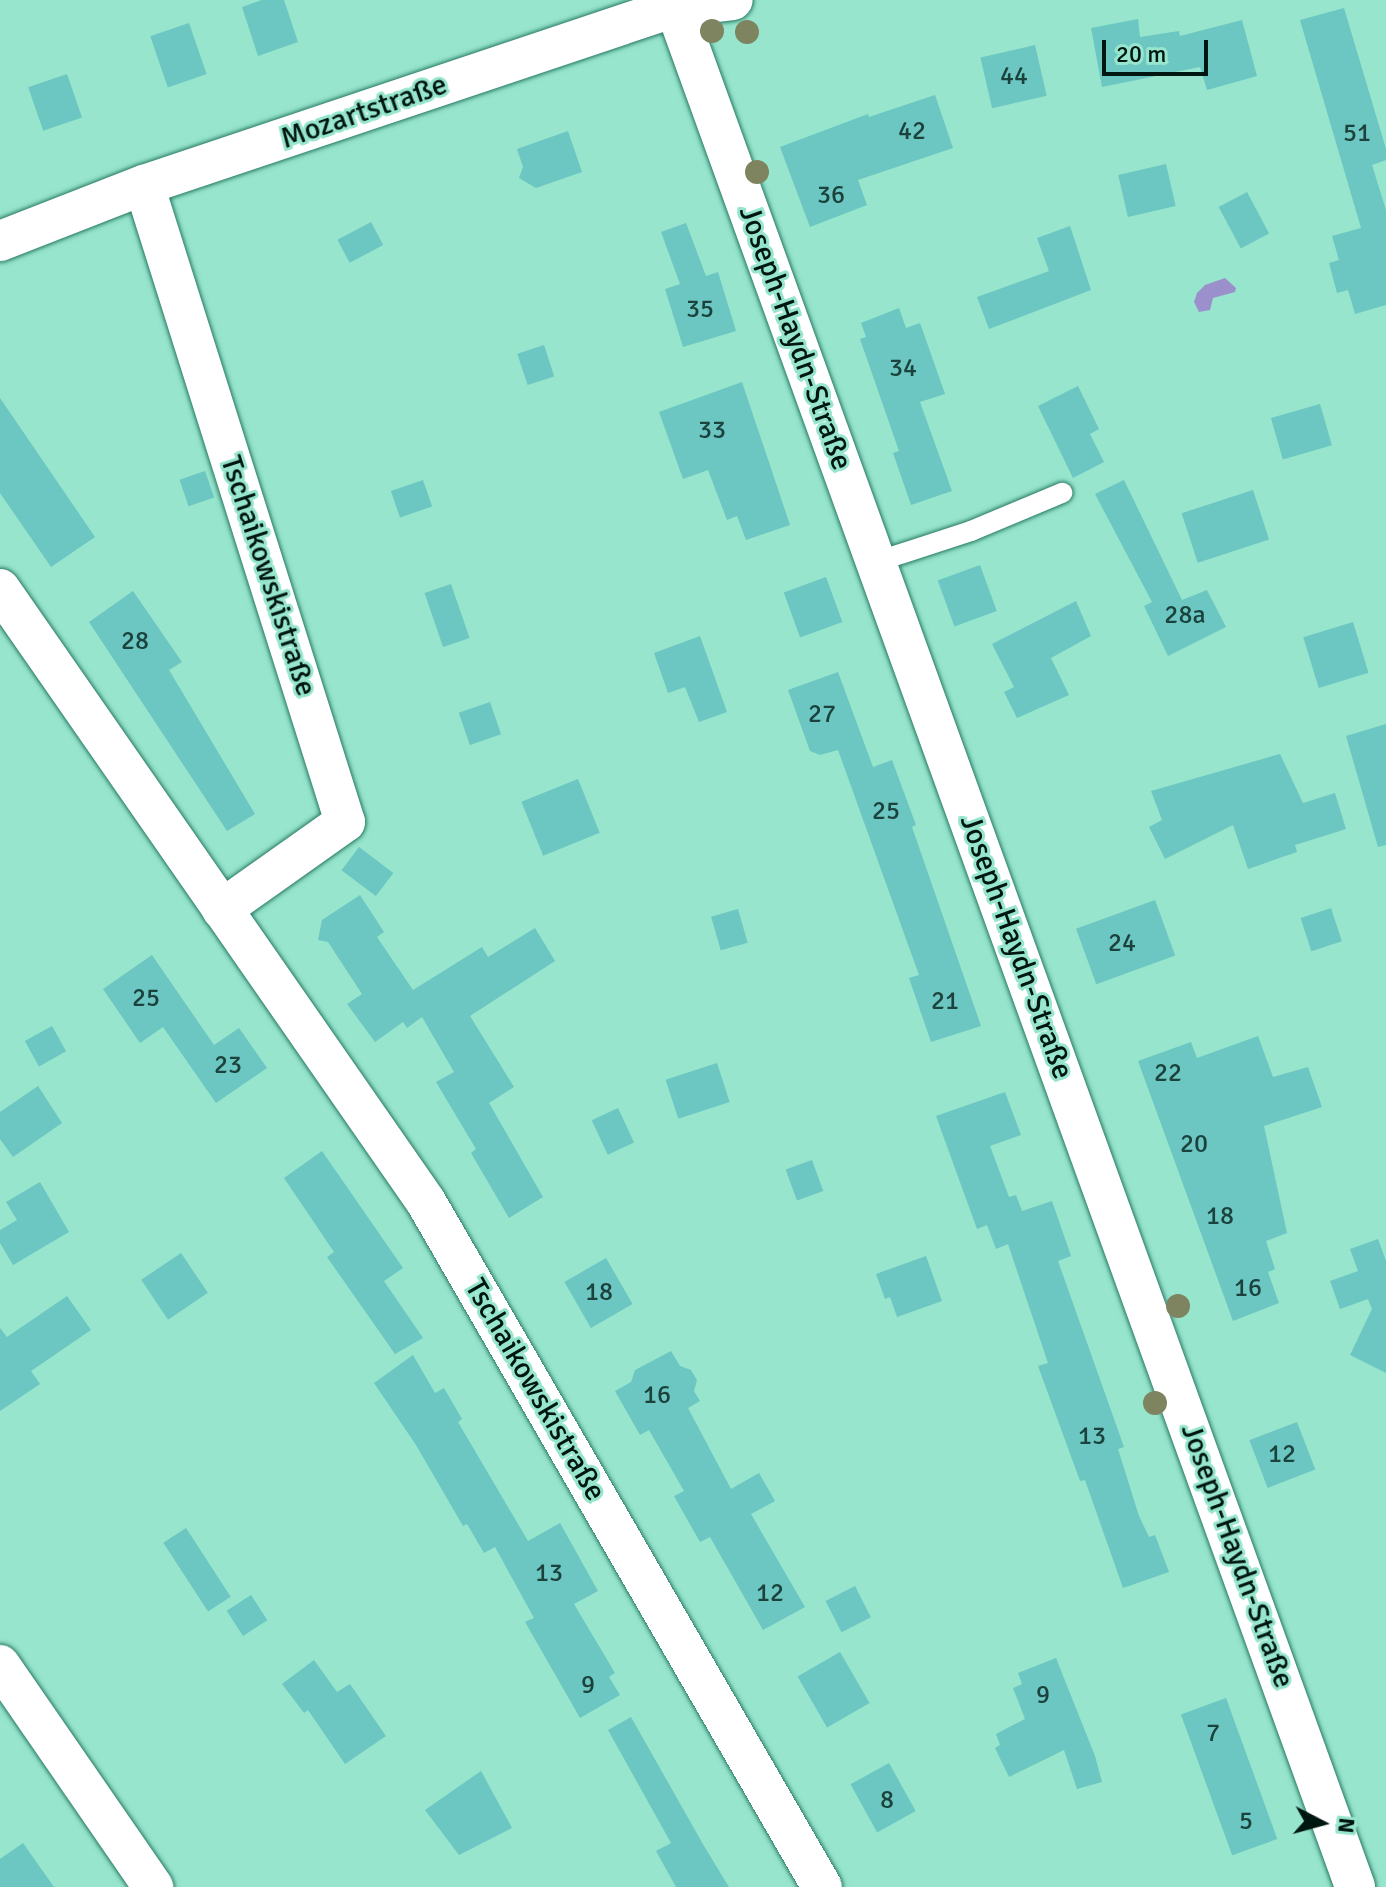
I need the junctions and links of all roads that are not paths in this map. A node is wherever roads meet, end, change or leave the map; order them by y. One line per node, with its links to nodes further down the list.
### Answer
1 (733, 0): 2 (street, Mozartstraße)
2 (675, 7): 3 (street, Mozartstraße); 6 (street, Joseph-Haydn-Straße)
3 (144, 185): 4 (street, Mozartstraße); 8 (street, Tschaikowskistraße)
4 (0, 241)
5 (1062, 493): 6 (lane)
6 (876, 562): 12 (street, Joseph-Haydn-Straße)
7 (0, 589): 8 (street, Tschaikowskistraße)
8 (222, 909): 11 (street, Tschaikowskistraße)
9 (0, 1665): 10 (street)
10 (153, 1887)
11 (822, 1887)
12 (1355, 1887)

